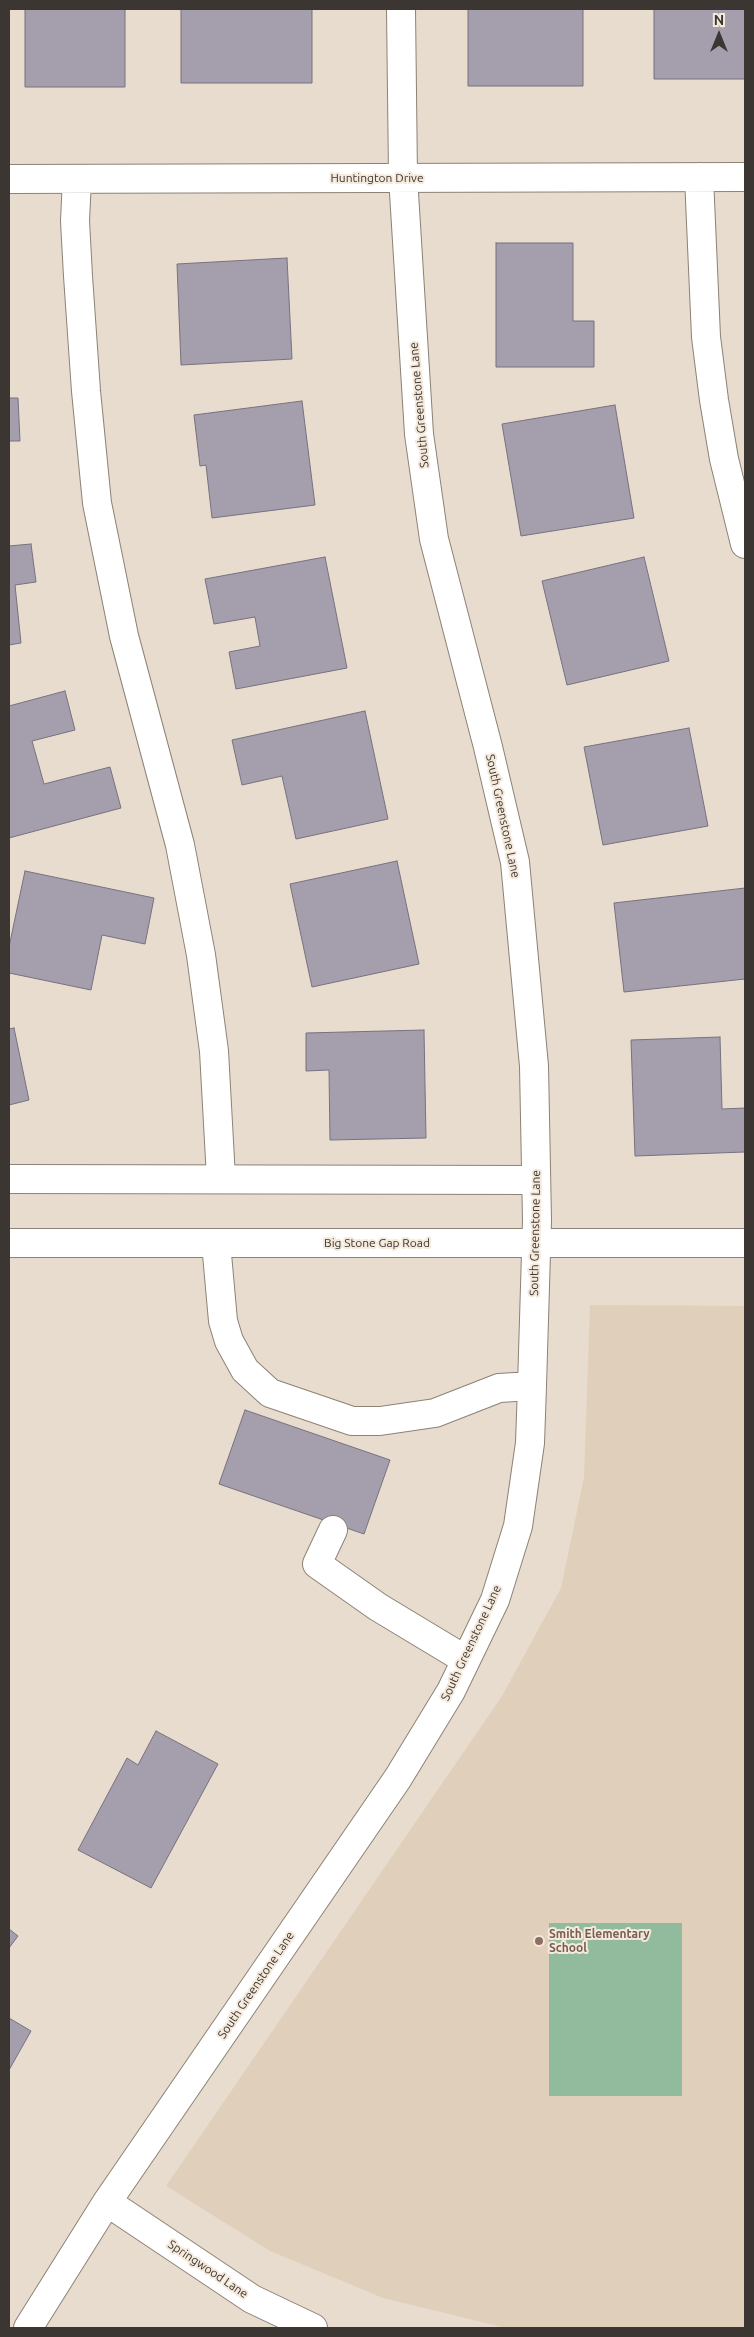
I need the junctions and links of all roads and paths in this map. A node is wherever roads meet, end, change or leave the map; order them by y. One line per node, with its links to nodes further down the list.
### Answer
1 (401, 9): 2 (street, South Greenstone Lane)
2 (403, 178): 3 (street, Huntington Drive); 6 (street, Huntington Drive); 10 (street, South Greenstone Lane)
3 (699, 178): 4 (street, Huntington Drive); 7 (street)
4 (745, 178)
5 (9, 179): 6 (street, Huntington Drive)
6 (77, 179): 8 (street)
7 (745, 544)
8 (221, 1178): 9 (street); 10 (street)
9 (9, 1179)
10 (536, 1180): 13 (street, South Greenstone Lane)
11 (9, 1243): 12 (street, Big Stone Gap Road)
12 (216, 1243): 13 (street, Big Stone Gap Road); 15 (street)
13 (536, 1243): 14 (street, Big Stone Gap Road); 15 (street, South Greenstone Lane)
14 (745, 1243)
15 (532, 1386): 17 (street, South Greenstone Lane)
16 (333, 1530): 17 (street)
17 (466, 1660): 18 (street, South Greenstone Lane)
18 (107, 2202): 19 (street, South Greenstone Lane); 20 (street, Springwood Lane)
19 (28, 2328)
20 (313, 2328)

